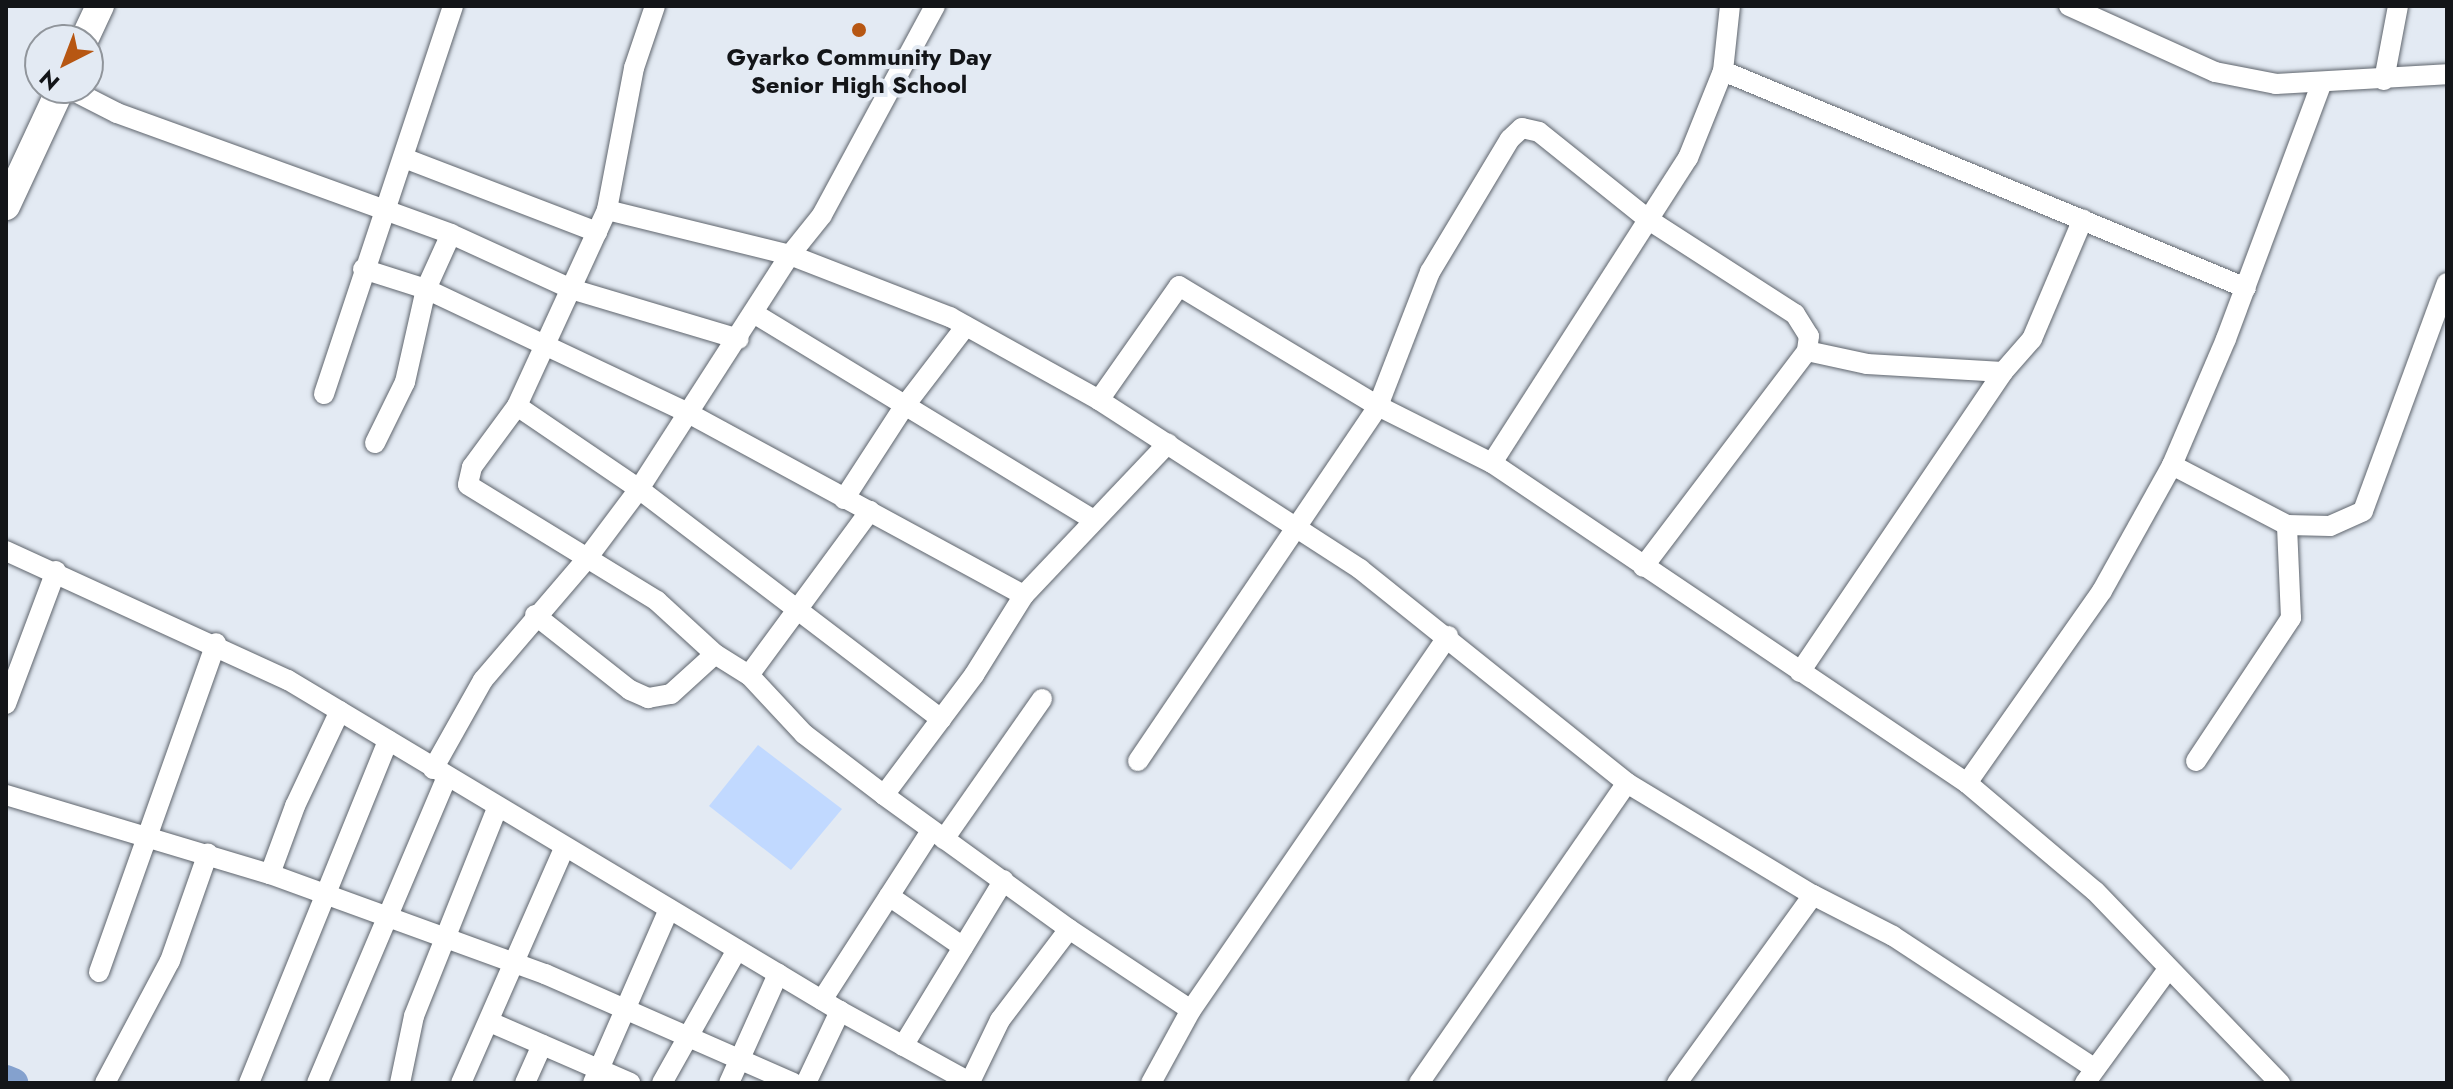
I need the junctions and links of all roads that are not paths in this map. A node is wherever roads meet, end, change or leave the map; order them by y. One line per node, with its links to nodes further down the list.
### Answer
1 (453, 6): 13 (street)
2 (655, 6): 16 (street)
3 (935, 6): 21 (street)
4 (1730, 6): 7 (street)
5 (2069, 6): 10 (street)
6 (2398, 6): 9 (street)
7 (1723, 71): 17 (street); 18 (street)
8 (2447, 74): 9 (street)
9 (2384, 80): 10 (street)
10 (2321, 85): 24 (street)
11 (54, 104): 14 (street)
12 (99, 104): 15 (street)
13 (404, 158): 15 (street); 19 (street)
14 (6, 206)
15 (387, 210): 20 (street); 22 (street)
16 (607, 210): 19 (street); 21 (street)
17 (2083, 219): 24 (street); 32 (street)
18 (1649, 220): 31 (street); 37 (street); 41 (street)
19 (597, 232): 26 (street)
20 (451, 234): 25 (street); 26 (street)
21 (790, 255): 27 (street); 28 (street)
22 (363, 269): 25 (street); 33 (street)
23 (2447, 283): 47 (street)
24 (2246, 288): 42 (street)
25 (426, 289): 30 (street); 39 (street)
26 (571, 289): 29 (street); 30 (street)
27 (755, 314): 29 (street); 35 (street)
28 (966, 326): 34 (street); 35 (street)
29 (739, 339): 38 (street)
30 (546, 346): 36 (street); 38 (street)
31 (1807, 351): 32 (street); 51 (street)
32 (2003, 372): 59 (street)
33 (324, 394)
34 (1099, 400): 37 (street); 40 (street)
35 (905, 405): 44 (street); 46 (street)
36 (517, 406): 43 (street); 50 (street)
37 (1378, 406): 41 (street); 48 (street)
38 (690, 414): 43 (street); 44 (street)
39 (375, 443)
40 (1168, 443): 46 (street); 48 (street)
41 (1492, 463): 51 (street)
42 (2172, 465): 47 (street); 70 (street)
43 (639, 489): 50 (street); 54 (street)
44 (844, 499): 45 (street)
45 (870, 511): 53 (street); 54 (street)
46 (1091, 518): 53 (street)
47 (2287, 525): 67 (street)
48 (1292, 527): 56 (street); 66 (street)
49 (6, 551): 52 (street)
50 (585, 561): 55 (street); 58 (street)
51 (1643, 567): 59 (street)
52 (56, 571): 57 (street); 62 (street)
53 (1024, 595): 64 (street)
54 (795, 613): 60 (street); 64 (street)
55 (535, 615): 58 (street); 68 (street)
56 (1448, 636): 69 (street); 95 (street)
57 (216, 643): 63 (street); 74 (street)
58 (715, 654): 60 (street)
59 (1800, 672): 70 (street)
60 (749, 675): 72 (street)
61 (1042, 699): 75 (street)
62 (6, 704)
63 (340, 711): 65 (street); 78 (street)
64 (941, 719): 72 (street)
65 (388, 740): 68 (street); 81 (street)
66 (1138, 761)
67 (2196, 761)
68 (440, 773): 73 (street); 84 (street)
69 (1627, 783): 80 (street); 117 (street)
70 (1967, 783): 90 (street)
71 (6, 795): 74 (street)
72 (884, 795): 75 (street)
73 (497, 808): 76 (street); 86 (street)
74 (151, 835): 77 (street); 91 (street)
75 (937, 835): 79 (street); 82 (street)
76 (564, 848): 83 (street); 89 (street)
77 (208, 853): 78 (street); 105 (street)
78 (270, 874): 81 (street)
79 (1004, 880): 85 (street); 87 (street)
80 (1813, 895): 103 (street); 118 (street)
81 (326, 896): 84 (street); 106 (street)
82 (889, 896): 87 (street); 93 (street)
83 (669, 909): 88 (street); 94 (street)
84 (385, 919): 86 (street); 107 (street)
85 (1069, 929): 95 (street); 104 (street)
86 (443, 939): 89 (street); 108 (street)
87 (963, 947): 100 (street)
88 (737, 950): 92 (street); 98 (street)
89 (515, 964): 94 (street); 97 (street)
90 (2168, 969): 103 (street); 119 (street)
91 (99, 972)
92 (778, 974): 93 (street); 101 (street)
93 (822, 1000): 96 (street)
94 (626, 1006): 98 (street); 102 (street)
95 (1191, 1010): 116 (street)
96 (840, 1011): 100 (street); 115 (street)
97 (490, 1022): 99 (street); 109 (street)
98 (687, 1033): 101 (street); 112 (street)
99 (542, 1045): 102 (street); 110 (street)
100 (903, 1046): 104 (street)
101 (740, 1059): 113 (street); 114 (street)
102 (596, 1076): 111 (street)
103 (2090, 1076)
104 (960, 1080)
105 (105, 1083)
106 (249, 1083)
107 (317, 1083)
108 (400, 1083)
109 (461, 1083)
110 (525, 1083)
111 (630, 1083)
112 (662, 1083)
113 (729, 1083)
114 (793, 1083)
115 (806, 1083)
116 (1151, 1083)
117 (1419, 1083)
118 (1677, 1083)
119 (2280, 1083)

